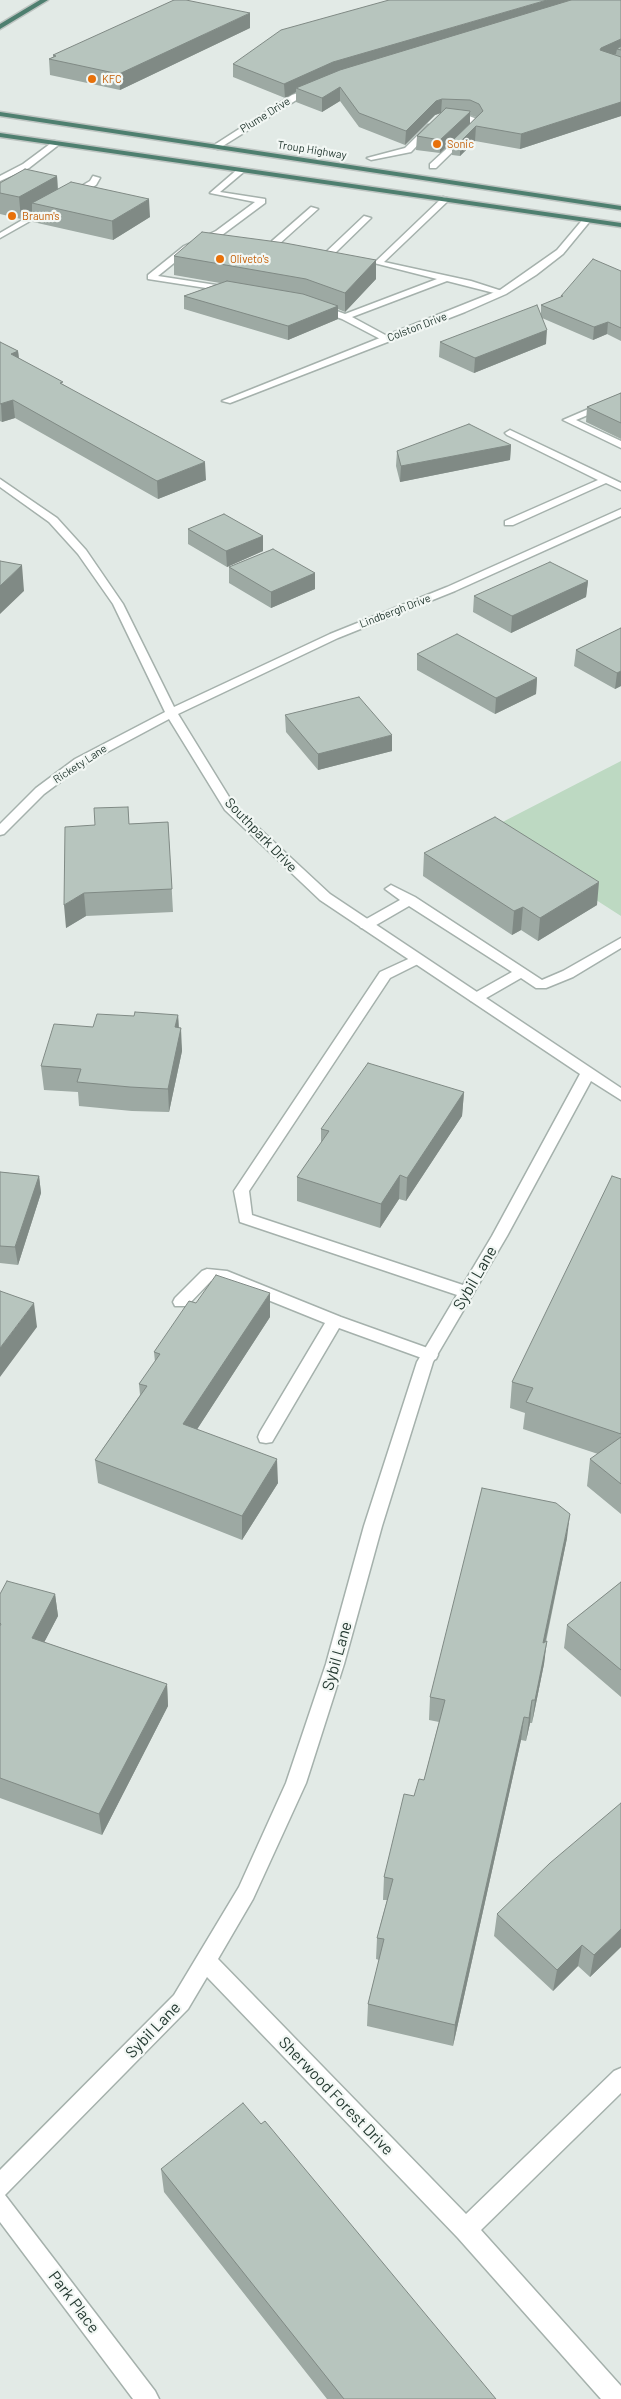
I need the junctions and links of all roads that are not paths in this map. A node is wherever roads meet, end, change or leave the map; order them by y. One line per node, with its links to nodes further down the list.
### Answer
1 (44, 0): 2 (highway)
2 (0, 27)
3 (319, 87): 7 (street, Plume Drive)
4 (0, 113): 7 (highway, Troup Highway)
5 (0, 135): 6 (highway)
6 (57, 143): 10 (highway); 12 (street)
7 (215, 147): 14 (highway, Troup Highway)
8 (371, 158): 9 (street)
9 (433, 166)
10 (242, 170): 13 (highway); 23 (street)
11 (96, 178): 19 (street)
12 (0, 179)
13 (446, 199): 17 (highway); 22 (street)
14 (621, 208)
15 (314, 209): 20 (street)
16 (367, 218): 21 (street)
17 (587, 220): 18 (highway); 24 (street, Colston Drive)
18 (621, 226)
19 (0, 236)
20 (274, 243)
21 (329, 254)
22 (446, 278): 24 (street); 26 (street)
23 (242, 292)
24 (499, 293): 27 (street, Colston Drive)
25 (314, 306): 26 (street)
26 (345, 317): 27 (street)
27 (386, 339): 29 (street, Colston Drive)
28 (621, 398): 31 (street)
29 (227, 401)
30 (510, 432): 32 (street)
31 (621, 445)
32 (605, 480): 34 (street); 36 (street)
33 (0, 482): 37 (street, Southpark Drive)
34 (621, 487)
35 (621, 512): 37 (street, Lindbergh Drive)
36 (509, 523)
37 (170, 712): 38 (street, Rickety Lane); 41 (street, Southpark Drive)
38 (0, 831)
39 (391, 890): 40 (street)
40 (410, 900): 41 (street); 44 (street)
41 (366, 925): 43 (street, Southpark Drive)
42 (621, 942): 44 (street)
43 (417, 959): 45 (street, Southpark Drive); 48 (street)
44 (520, 973): 45 (street)
45 (476, 998): 46 (street, Southpark Drive)
46 (588, 1073): 47 (street, Southpark Drive); 48 (street, Sybil Lane)
47 (621, 1095)
48 (466, 1292): 51 (street, Sybil Lane)
49 (181, 1302): 50 (street)
50 (336, 1321): 51 (street); 52 (street)
51 (430, 1355): 53 (street, Sybil Lane)
52 (266, 1437)
53 (206, 1961): 55 (street, Sybil Lane); 57 (street, Sherwood Forest Drive)
54 (621, 2078): 57 (street)
55 (0, 2186)
56 (0, 2204): 58 (street, Park Place)
57 (466, 2230): 59 (street, Sherwood Forest Drive)
58 (148, 2399)
59 (617, 2399)

